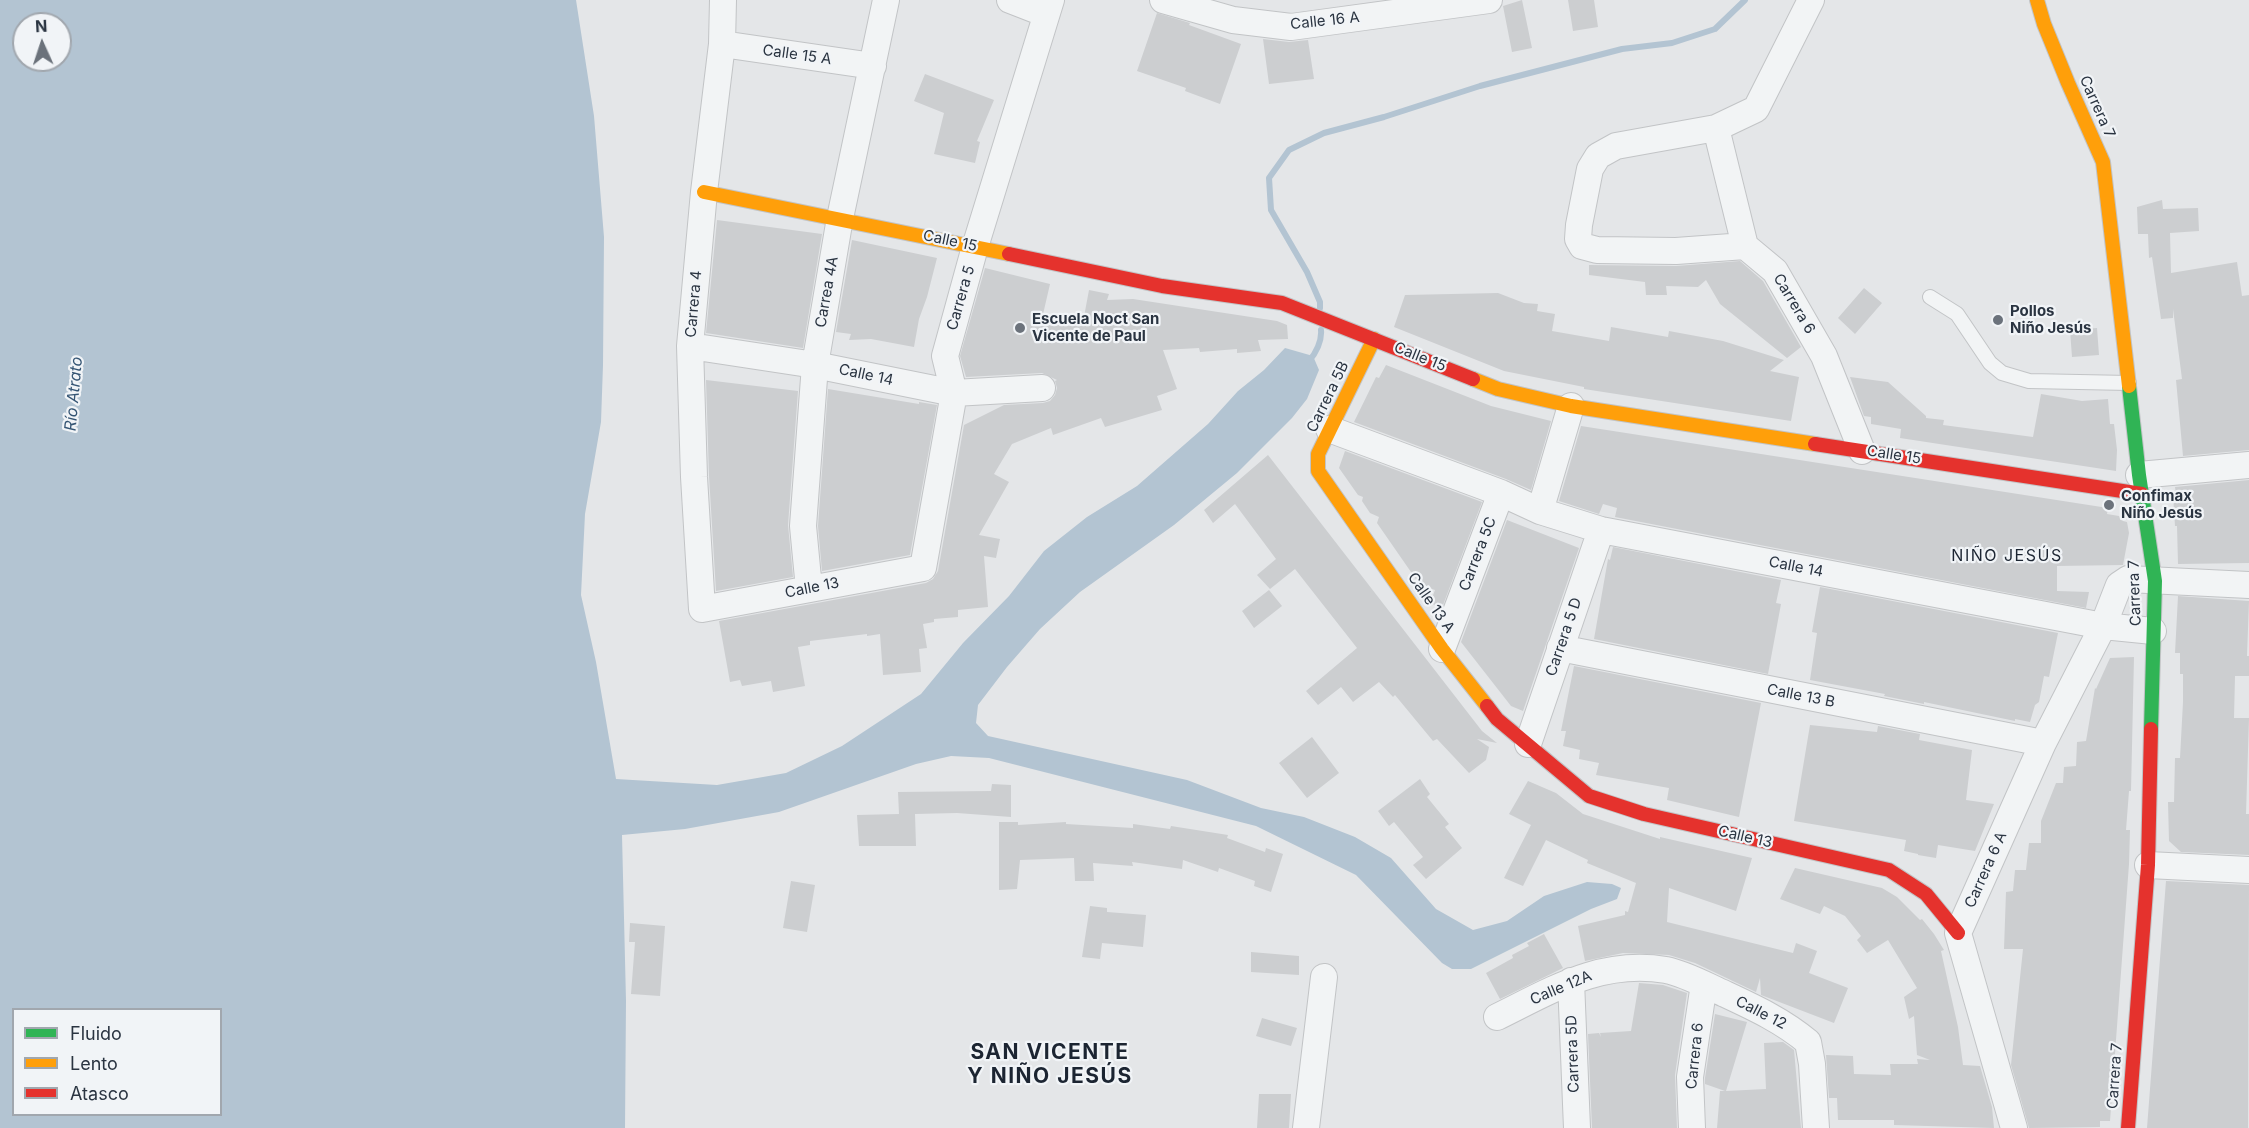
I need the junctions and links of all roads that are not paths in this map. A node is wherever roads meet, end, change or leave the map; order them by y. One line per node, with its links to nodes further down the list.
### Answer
1 (723, 0): 9 (street, Carrera 4)
2 (886, 0): 10 (street, Carrea 4A)
3 (1010, 0): 8 (street)
4 (1162, 0): 5 (street, Calle 16 A)
5 (1489, 0)
6 (1811, 0): 11 (street)
7 (2037, 0): 20 (street, Carrera 7)
8 (1048, 7): 15 (street, Carrera 5)
9 (722, 44): 10 (street, Calle 15 A); 12 (street, Carrera 4)
10 (873, 66): 13 (street, Carrea 4A)
11 (1716, 128): 14 (street); 14 (street)
12 (704, 192): 13 (street, Calle 15); 18 (street, Carrera 4)
13 (840, 218): 15 (street, Calle 15); 19 (street, Carrea 4A)
14 (1746, 246): 25 (street, Carrera 6)
15 (975, 247): 17 (street, Calle 15); 22 (street, Carrera 5)
16 (1930, 297): 20 (lane)
17 (1374, 339): 23 (street, Calle 15); 24 (street, Carrera 5B)
18 (690, 346): 19 (street, Calle 14); 36 (street, Carrera 4)
19 (815, 365): 22 (street, Calle 14); 35 (street, Carrea 4A)
20 (2129, 383): 28 (street, Carrera 7)
21 (1042, 388): 22 (street, Calle 14)
22 (954, 393): 32 (street, Carrera 5)
23 (1571, 406): 25 (street, Calle 15); 30 (street)
24 (1329, 429): 27 (street, Carrera 5B); 29 (street, Calle 14)
25 (1862, 451): 28 (street, Calle 15)
26 (2249, 465): 28 (street, Calle 15)
27 (1318, 471): 40 (street, Calle 13 A)
28 (2141, 484): 33 (street, Carrera 7)
29 (1501, 493): 30 (street, Calle 14); 40 (street, Carrera 5C)
30 (1540, 511): 31 (street, Calle 14)
31 (1601, 530): 37 (street, Calle 14); 39 (street, Carrera 5 D)
32 (923, 568): 35 (street, Calle 13)
33 (2155, 581): 34 (street); 37 (street); 38 (street, Carrera 7)
34 (2249, 585)
35 (809, 589): 36 (street, Calle 13)
36 (702, 609)
37 (2103, 626): 38 (street, Calle 14); 41 (street, Carrera 6 A)
38 (2153, 631): 43 (street, Carrera 7)
39 (1560, 648): 41 (street, Calle 13 B); 42 (street, Carrera 5 D)
40 (1442, 649): 42 (street, Calle 13 A)
41 (2043, 743): 45 (street, Carrera 6 A)
42 (1528, 744): 45 (street, Calle 13)
43 (2148, 865): 44 (street); 56 (street, Carrera 7)
44 (2249, 870)
45 (1958, 933): 55 (street)
46 (1629, 967): 48 (street, Calle 12A); 49 (street, Calle 12)
47 (1324, 977): 51 (street)
48 (1571, 981): 50 (street, Calle 12A); 52 (street, Carrera 5D)
49 (1704, 984): 53 (street, Carrera 6); 54 (street, Calle 12)
50 (1497, 1017)
51 (1306, 1128)
52 (1577, 1128)
53 (1692, 1128)
54 (1816, 1128)
55 (2014, 1128)
56 (2127, 1128)

